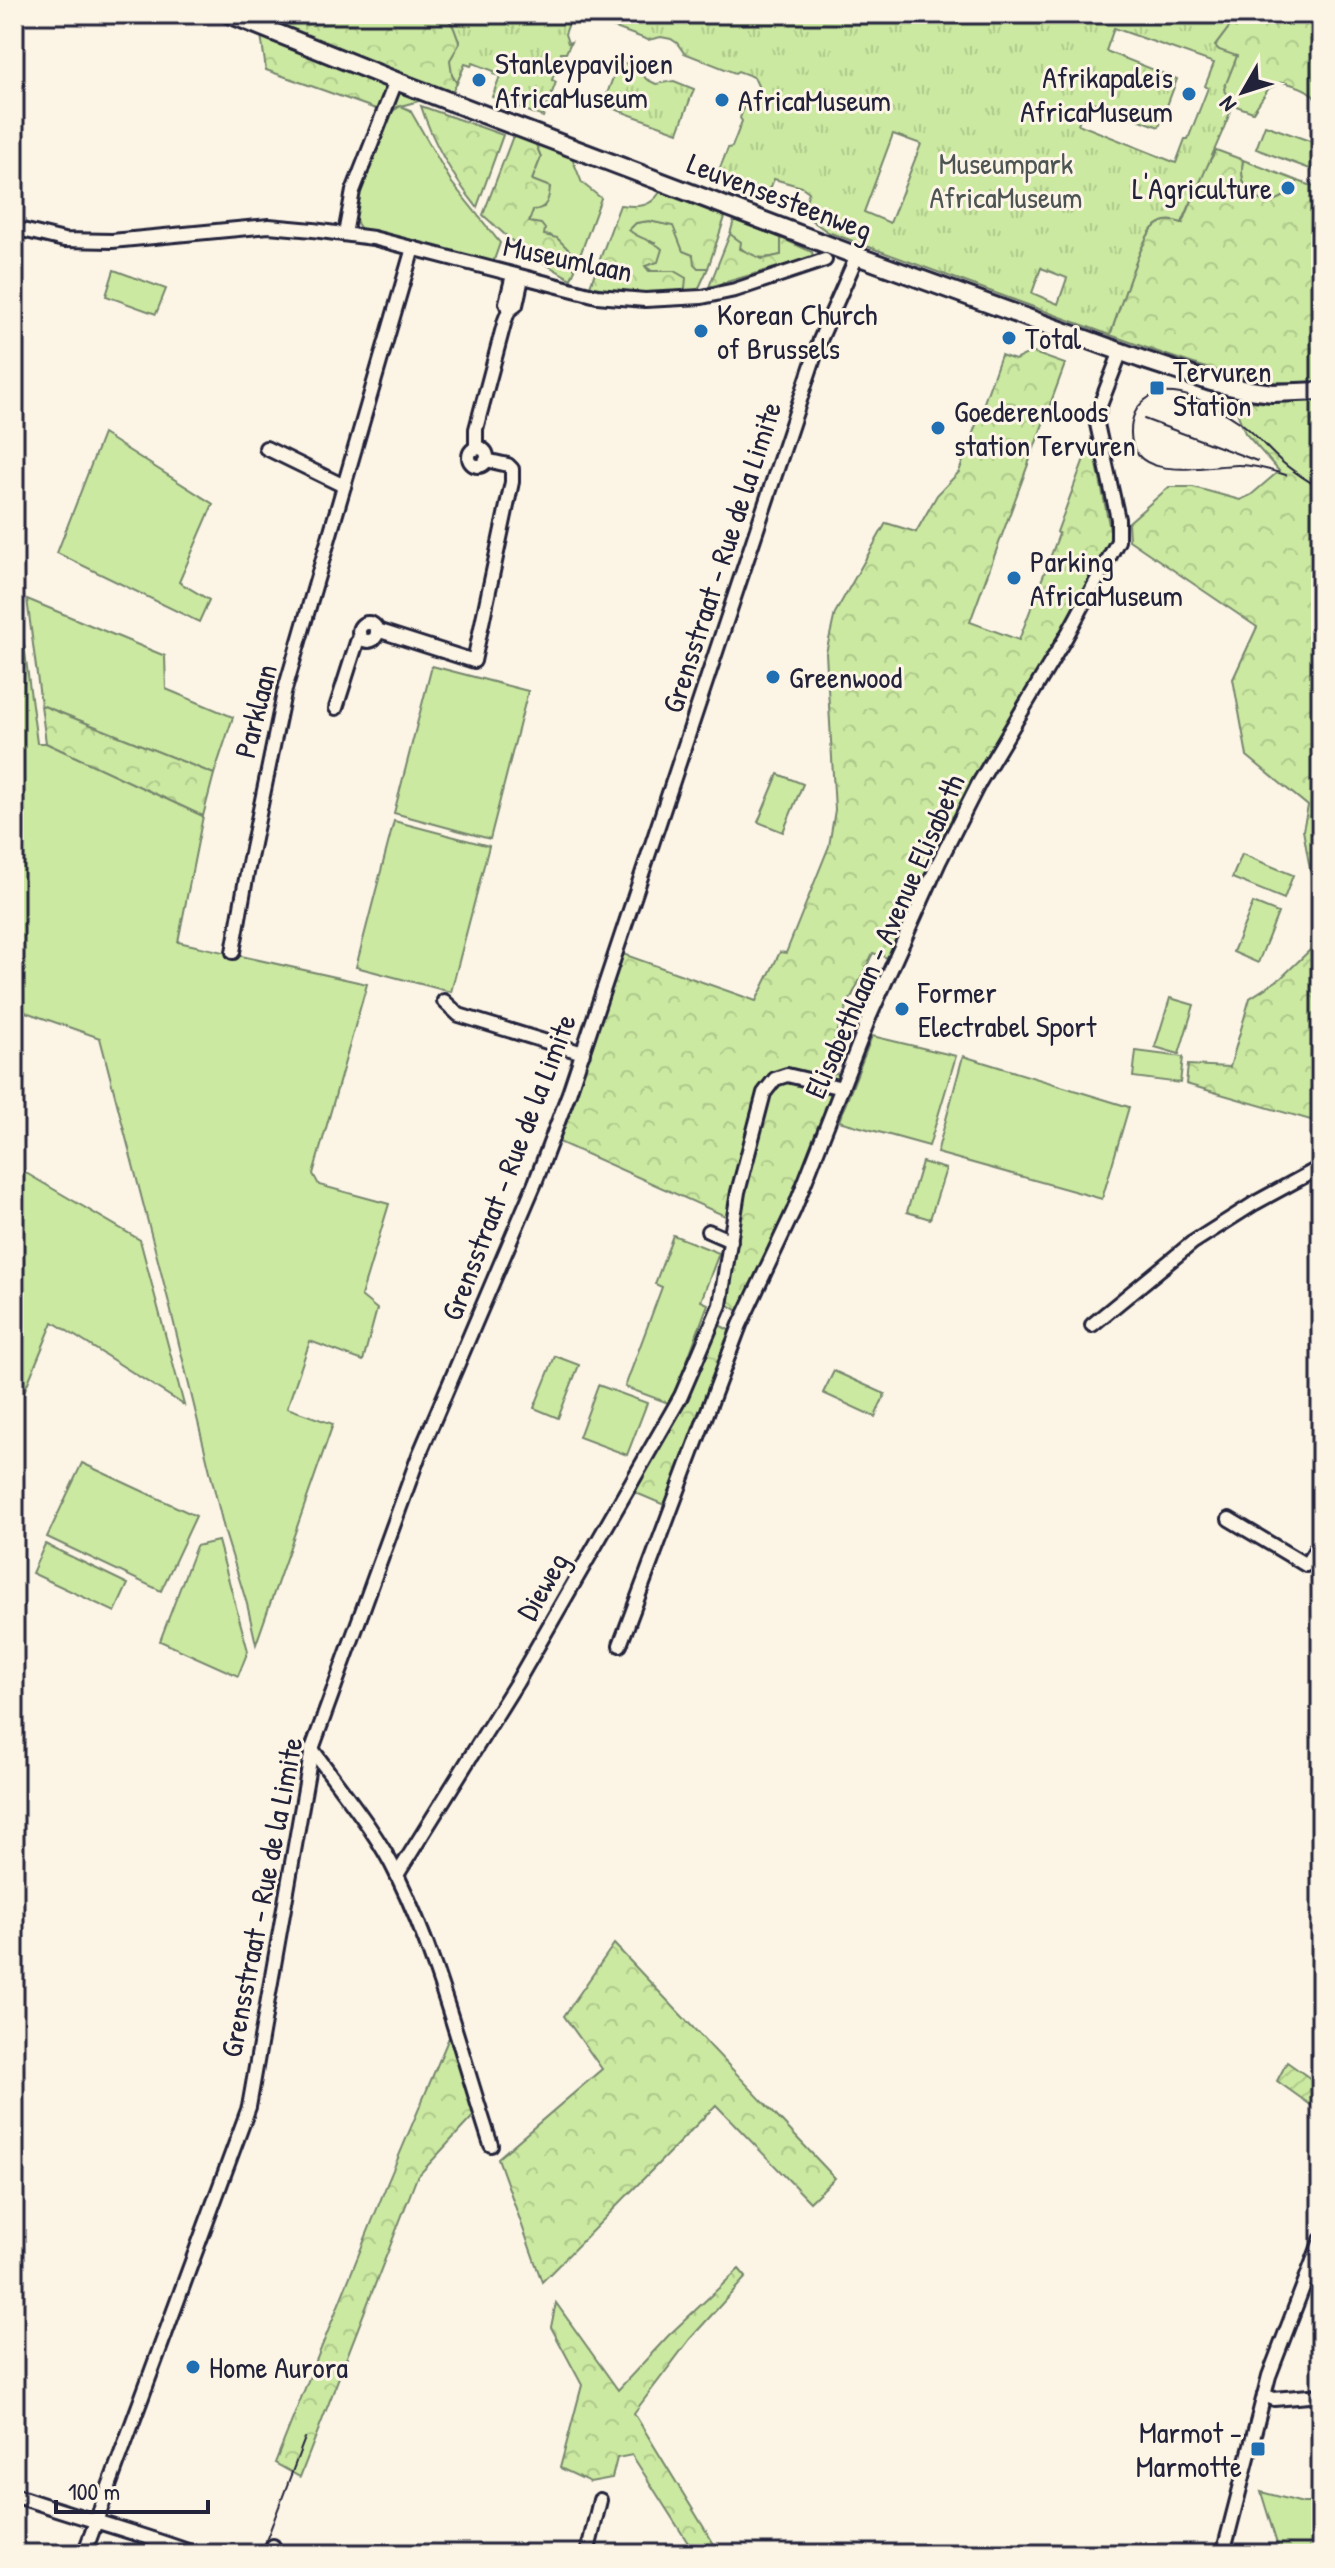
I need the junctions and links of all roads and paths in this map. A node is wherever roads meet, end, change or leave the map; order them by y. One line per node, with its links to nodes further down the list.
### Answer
1 (229, 14): 2 (main road, Leuvensesteenweg)
2 (396, 81): 4 (street); 6 (main road, Leuvensesteenweg)
3 (14, 228): 4 (street, Museumlaan)
4 (345, 234): 5 (street, Museumlaan)
5 (413, 248): 8 (street, Museumlaan); 12 (street, Parklaan)
6 (857, 256): 9 (main road, Leuvensesteenweg); 16 (street, Grensstraat - Rue de la Limite)
7 (825, 260): 8 (street, Museumlaan)
8 (518, 277): 13 (street)
9 (1121, 351): 10 (main road, Leuvensesteenweg); 17 (street, Elisabethlaan - Avenue Elisabeth)
10 (1321, 391)
11 (266, 448): 12 (street)
12 (344, 486): 14 (street, Parklaan)
13 (336, 708)
14 (233, 952)
15 (444, 1001): 16 (street)
16 (583, 1053): 27 (street, Grensstraat - Rue de la Limite)
17 (842, 1088): 20 (street, Dieweg); 22 (street, Elisabethlaan - Avenue Elisabeth)
18 (1321, 1167): 23 (street)
19 (708, 1231): 20 (street)
20 (731, 1241): 21 (street, Dieweg)
21 (717, 1315): 22 (street); 28 (street, Dieweg)
22 (740, 1325): 26 (street, Elisabethlaan - Avenue Elisabeth)
23 (1092, 1325)
24 (1229, 1519): 25 (street)
25 (1321, 1541)
26 (620, 1645)
27 (312, 1749): 28 (street); 35 (street, Grensstraat - Rue de la Limite)
28 (397, 1875): 29 (street)
29 (491, 2145)
30 (1321, 2240): 31 (street)
31 (1264, 2395): 32 (street); 39 (street)
32 (1321, 2395)
33 (14, 2495): 35 (street)
34 (600, 2500): 38 (street)
35 (96, 2521): 36 (street, Grensstraat - Rue de la Limite); 37 (street)
36 (84, 2554)
37 (196, 2554)
38 (587, 2554)
39 (1223, 2554)

